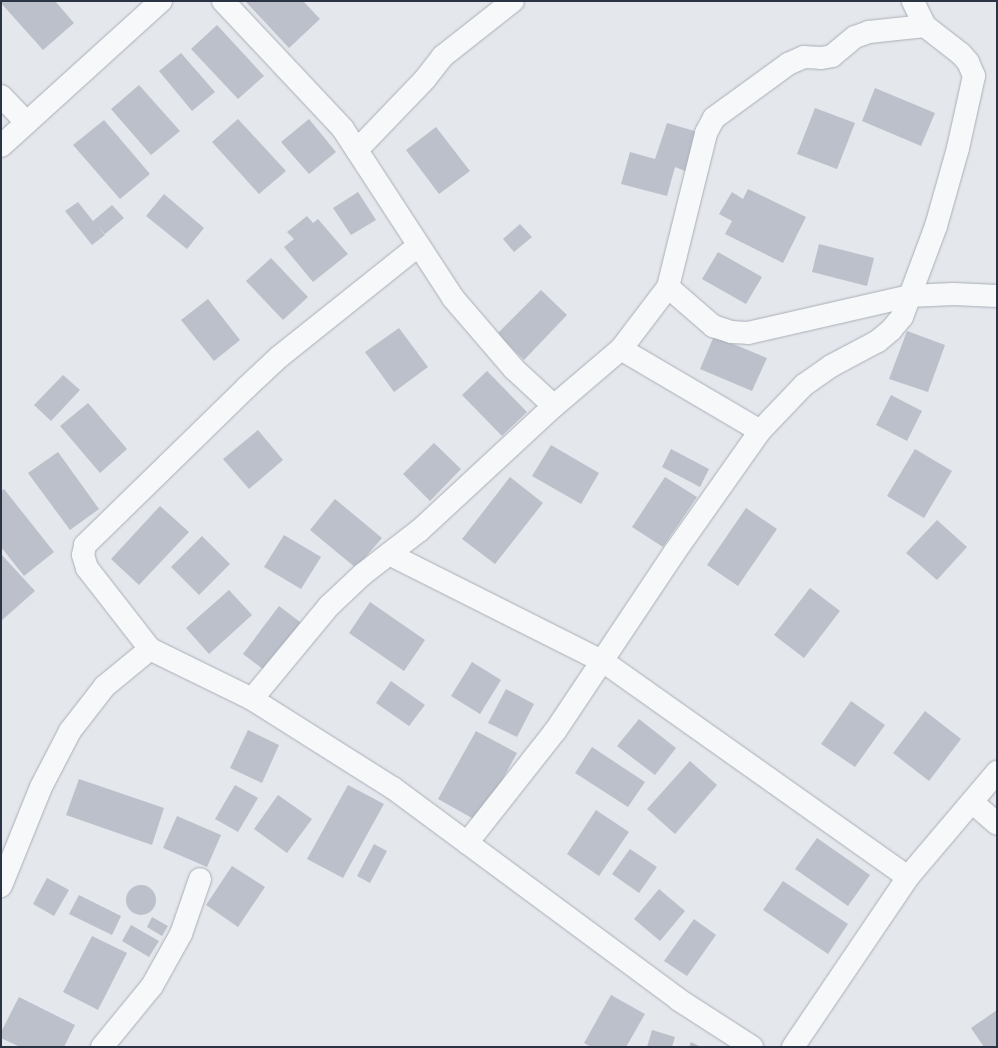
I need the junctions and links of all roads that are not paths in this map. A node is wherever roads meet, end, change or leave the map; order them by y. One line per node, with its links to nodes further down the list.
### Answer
1 (162, 1): 7 (street)
2 (223, 1): 9 (street)
3 (513, 1): 9 (street)
4 (913, 1): 5 (street)
5 (925, 26): 11 (street); 12 (street)
6 (1, 96): 7 (street)
7 (27, 123): 8 (street)
8 (1, 146)
9 (357, 150): 10 (street)
10 (418, 246): 15 (street); 18 (street)
11 (668, 287): 12 (street); 14 (street)
12 (909, 296): 13 (street); 16 (street)
13 (997, 296)
14 (621, 349): 15 (street); 16 (street)
15 (554, 406): 17 (street)
16 (760, 431): 19 (street)
17 (389, 554): 19 (street); 20 (street)
18 (150, 649): 20 (street); 27 (street)
19 (604, 662): 24 (street); 25 (street)
20 (252, 699): 24 (street)
21 (997, 772): 22 (street)
22 (972, 802): 23 (street); 25 (street)
23 (997, 824)
24 (467, 843): 29 (street)
25 (908, 877): 30 (street)
26 (200, 879): 28 (street)
27 (1, 886)
28 (102, 1047)
29 (752, 1047)
30 (793, 1047)

